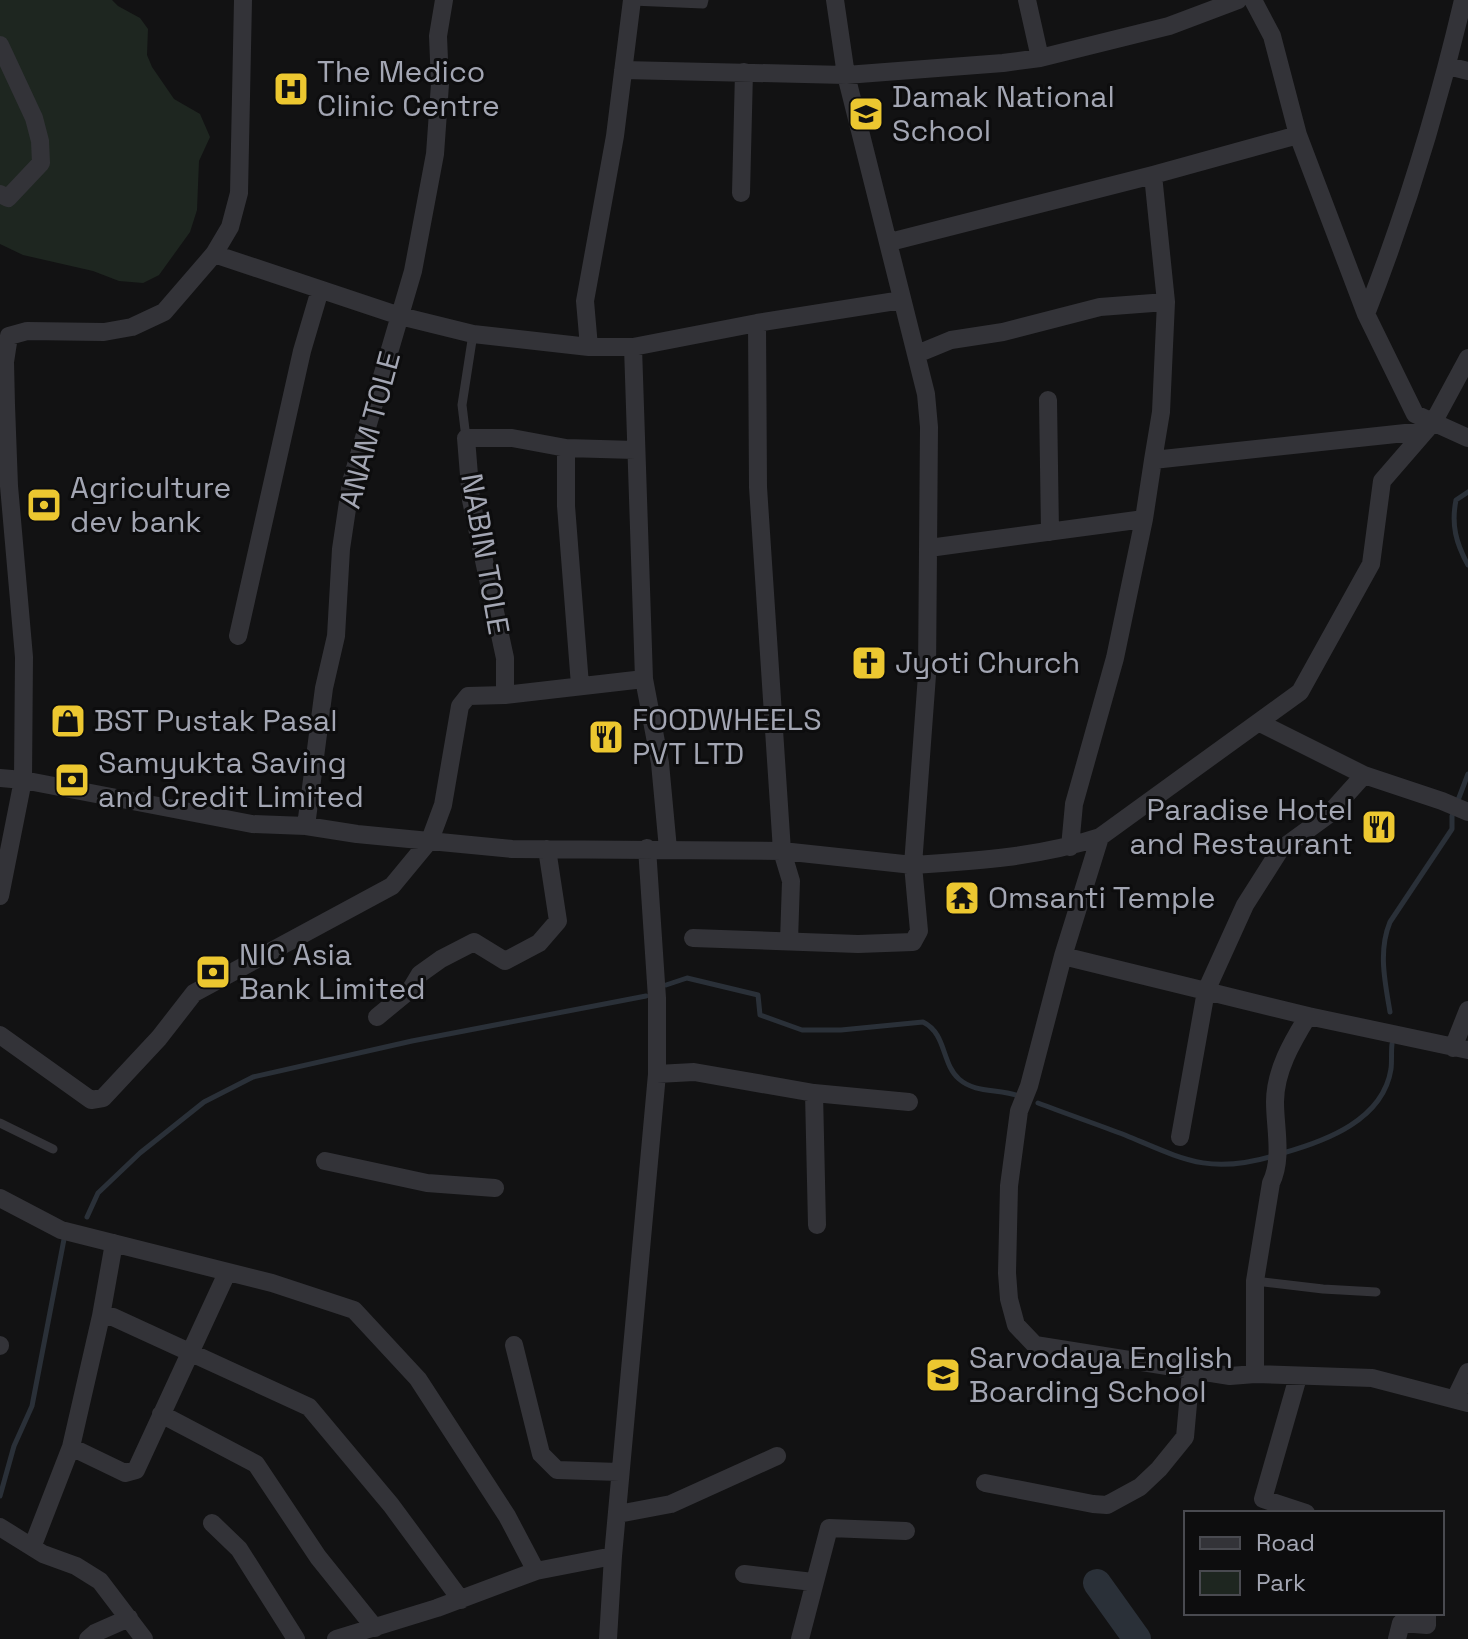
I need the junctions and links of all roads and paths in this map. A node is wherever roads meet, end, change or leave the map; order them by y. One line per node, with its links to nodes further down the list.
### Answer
1 (243, 0): 22 (street)
2 (444, 0): 27 (street, ANAM TOLE)
3 (632, 0): 4 (lane); 13 (street)
4 (704, 0)
5 (835, 0): 16 (street)
6 (1027, 0): 11 (street)
7 (1238, 0): 11 (street)
8 (1253, 0): 17 (street)
9 (1463, 0): 12 (street)
10 (0, 45): 20 (street)
11 (1040, 58): 16 (street)
12 (1448, 66): 14 (street); 26 (street)
13 (623, 70): 15 (street); 31 (street)
14 (1468, 71)
15 (744, 72): 16 (street); 19 (street)
16 (846, 75): 21 (street)
17 (1298, 135): 18 (street); 26 (street)
18 (1153, 175): 21 (street); 25 (street)
19 (741, 193)
20 (0, 194)
21 (890, 242): 24 (street)
22 (214, 254): 23 (street); 30 (street)
23 (320, 290): 27 (street); 45 (street)
24 (902, 300): 28 (street); 33 (street)
25 (1166, 302): 33 (street); 41 (street)
26 (1366, 314): 36 (street)
27 (400, 316): 29 (street); 54 (street, ANAM TOLE)
28 (757, 323): 32 (street); 61 (street)
29 (473, 334): 31 (street); 37 (lane)
30 (5, 337): 52 (street)
31 (589, 347): 32 (street)
32 (633, 347): 40 (street)
33 (917, 354): 44 (street)
34 (1468, 358): 36 (street)
35 (1048, 400): 43 (street)
36 (1429, 426): 38 (street); 41 (street); 49 (street)
37 (466, 438): 39 (street, NABIN TOLE); 48 (street, NABIN TOLE)
38 (1468, 438)
39 (566, 448): 40 (street, NABIN TOLE); 47 (street)
40 (635, 450): 46 (street)
41 (1153, 460): 42 (street)
42 (1144, 519): 43 (street); 57 (street)
43 (1050, 532): 44 (street)
44 (929, 548): 62 (street)
45 (238, 636)
46 (644, 679): 47 (street); 60 (street)
47 (580, 685): 48 (street)
48 (505, 695): 56 (street)
49 (1260, 723): 50 (street); 55 (street)
50 (1364, 775): 53 (street); 67 (street)
51 (0, 778): 52 (street)
52 (23, 780): 54 (street); 63 (street)
53 (1466, 811)
54 (306, 826): 56 (street)
55 (1100, 837): 57 (street); 66 (street)
56 (430, 840): 59 (street); 71 (street)
57 (1070, 847): 62 (street)
58 (647, 848): 59 (street); 60 (street); 73 (street)
59 (547, 849): 70 (street)
60 (668, 849): 61 (street)
61 (782, 851): 62 (street); 65 (street)
62 (913, 865): 65 (street)
63 (0, 896)
64 (693, 938): 65 (street)
65 (789, 941)
66 (1063, 956): 67 (street); 90 (street)
67 (1206, 991): 69 (street); 77 (street)
68 (1468, 1010): 72 (street)
69 (1308, 1016): 72 (street); 85 (street)
70 (377, 1017)
71 (0, 1035)
72 (1460, 1049)
73 (657, 1074): 74 (street); 98 (street)
74 (814, 1093): 75 (street); 82 (street)
75 (909, 1102)
76 (0, 1123): 78 (lane)
77 (1180, 1137)
78 (53, 1149)
79 (325, 1161): 80 (street)
80 (495, 1188)
81 (0, 1198): 83 (street)
82 (817, 1225)
83 (114, 1243): 84 (street); 87 (street)
84 (227, 1273): 89 (street); 107 (street)
85 (1255, 1281): 86 (lane); 92 (street)
86 (1376, 1292)
87 (101, 1316): 89 (street); 96 (street)
88 (514, 1345): 98 (street)
89 (189, 1352): 95 (street); 110 (street)
90 (1191, 1371): 92 (street); 99 (street)
91 (1468, 1372): 94 (street)
92 (1255, 1374): 93 (street)
93 (1298, 1377): 94 (street); 100 (street)
94 (1462, 1401)
95 (161, 1414): 96 (street); 113 (street)
96 (71, 1447): 105 (street)
97 (777, 1456): 101 (street)
98 (619, 1472): 101 (street)
99 (985, 1483)
100 (1300, 1511)
101 (618, 1514): 106 (street)
102 (212, 1523): 116 (street)
103 (0, 1527): 105 (street)
104 (906, 1531): 109 (street)
105 (33, 1545): 112 (street)
106 (613, 1556): 107 (street); 118 (street)
107 (536, 1571): 110 (street)
108 (744, 1574): 109 (street)
109 (813, 1582): 119 (street)
110 (461, 1600): 113 (street)
111 (1427, 1615): 120 (street)
112 (129, 1618): 114 (street); 115 (street)
113 (375, 1628): 117 (street)
114 (88, 1639)
115 (144, 1639)
116 (296, 1639)
117 (336, 1639)
118 (608, 1639)
119 (800, 1639)
120 (1397, 1639)

